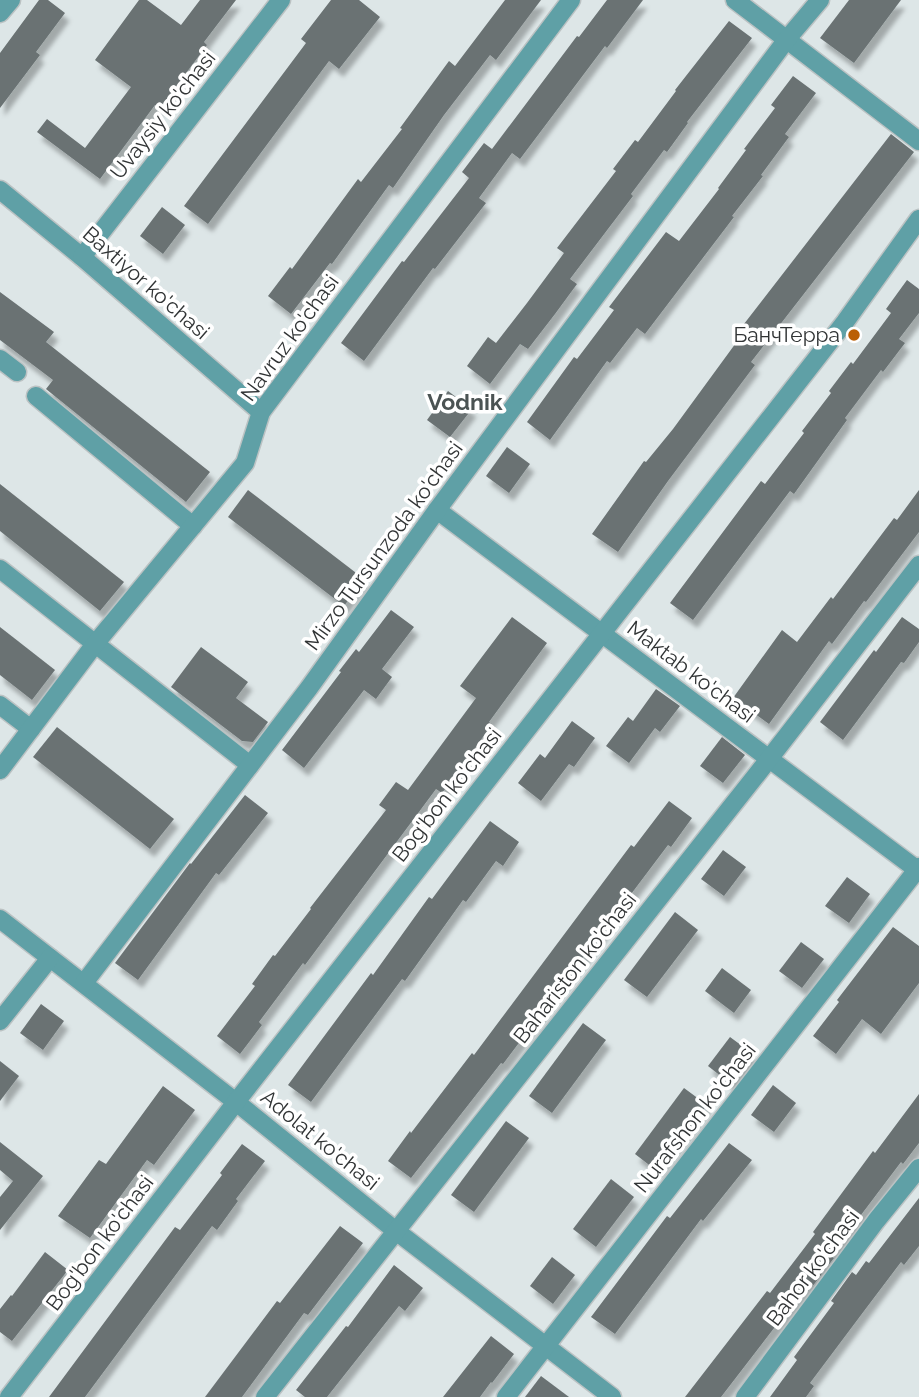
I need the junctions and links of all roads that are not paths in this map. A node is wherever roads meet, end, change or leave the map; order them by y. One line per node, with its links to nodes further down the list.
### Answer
1 (11, 0): 6 (street)
2 (281, 0): 11 (street, Uvaysiy ko'chasi)
3 (572, 0): 15 (street, Navruz ko'chasi)
4 (735, 0): 7 (street)
5 (820, 0): 7 (street, Mirzo Tursunzoda ko'chasi)
6 (0, 13)
7 (788, 39): 8 (street); 16 (street, Mirzo Tursunzoda ko'chasi)
8 (919, 141)
9 (0, 190): 11 (street, Baxtiyor ko'chasi)
10 (919, 219): 20 (street, Bog'bon ko'chasi)
11 (82, 257): 15 (street, Baxtiyor ko'chasi)
12 (0, 359): 13 (street)
13 (17, 372)
14 (36, 396): 17 (street)
15 (261, 412): 17 (street, Navruz ko'chasi)
16 (437, 510): 20 (street, Maktab ko'chasi); 25 (street, Mirzo Tursunzoda ko'chasi)
17 (193, 526): 21 (street, Navruz ko'chasi)
18 (919, 565): 24 (street, Bahariston ko'chasi)
19 (0, 569): 21 (street)
20 (602, 634): 24 (street, Maktab ko'chasi); 32 (street, Bog'bon ko'chasi)
21 (95, 644): 23 (street, Navruz ko'chasi); 25 (street)
22 (0, 705): 23 (street)
23 (31, 729): 26 (street, Navruz ko'chasi)
24 (769, 759): 27 (street, Maktab ko'chasi); 34 (street, Bahariston ko'chasi)
25 (250, 765): 30 (street, Mirzo Tursunzoda ko'chasi)
26 (0, 770)
27 (918, 869): 35 (street, Nurafshon ko'chasi)
28 (0, 919): 29 (street, Adolat ko'chasi)
29 (50, 958): 30 (street, Adolat ko'chasi); 31 (street)
30 (84, 983): 32 (street, Adolat ko'chasi)
31 (0, 1021)
32 (236, 1102): 34 (street, Adolat ko'chasi); 36 (street, Bog'bon ko'chasi)
33 (919, 1168): 40 (street, Bahor ko'chasi)
34 (396, 1231): 35 (street, Adolat ko'chasi); 37 (street, Bahariston ko'chasi)
35 (546, 1346): 38 (street, Nurafshon ko'chasi); 39 (street, Adolat ko'chasi)
36 (9, 1397)
37 (265, 1397)
38 (506, 1397)
39 (612, 1397)
40 (746, 1397)

